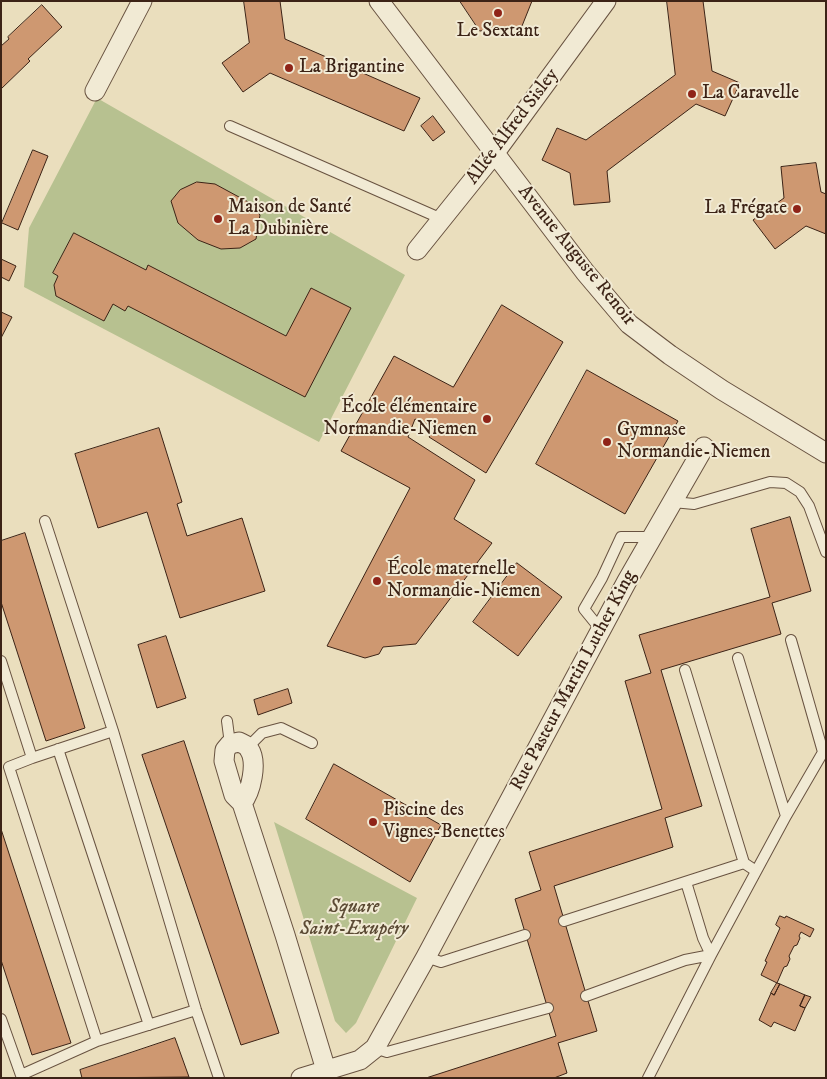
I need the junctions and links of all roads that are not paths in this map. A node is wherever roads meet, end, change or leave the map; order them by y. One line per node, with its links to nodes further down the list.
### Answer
1 (142, 1): 4 (street)
2 (379, 1): 6 (street, Avenue Auguste Renoir)
3 (606, 1): 6 (street, Allée Alfred Sisley)
4 (95, 91)
5 (230, 126): 7 (lane)
6 (494, 154): 7 (street, Allée Alfred Sisley); 10 (street, Avenue Auguste Renoir)
7 (442, 219): 8 (street, Allée Alfred Sisley)
8 (417, 250)
9 (704, 447): 11 (street, Rue Pasteur Martin Luther King)
10 (826, 453)
11 (674, 502): 13 (street, Rue Pasteur Martin Luther King); 14 (lane)
12 (44, 521): 21 (lane)
13 (653, 537): 15 (street, Rue Pasteur Martin Luther King); 15 (lane)
14 (826, 552)
15 (601, 630): 35 (street, Rue Pasteur Martin Luther King)
16 (791, 640): 25 (lane)
17 (738, 658): 28 (lane)
18 (1, 661): 26 (lane)
19 (685, 670): 29 (lane)
20 (227, 721): 23 (lane)
21 (113, 731): 24 (lane); 38 (lane)
22 (312, 743): 23 (lane)
23 (239, 745): 27 (street); 27 (street)
24 (58, 749): 26 (lane); 40 (lane)
25 (824, 750): 28 (lane)
26 (32, 758): 41 (lane)
27 (242, 803): 43 (street)
28 (786, 816): 30 (lane)
29 (744, 863): 30 (lane); 31 (lane)
30 (756, 871): 34 (lane)
31 (686, 882): 32 (lane); 34 (lane)
32 (564, 921)
33 (525, 935): 35 (lane)
34 (711, 955): 36 (lane); 47 (lane)
35 (426, 957): 42 (street, Rue Pasteur Martin Luther King)
36 (586, 996)
37 (548, 1008): 42 (lane)
38 (196, 1010): 40 (lane); 45 (lane)
39 (1, 1018): 44 (lane)
40 (150, 1025): 41 (lane)
41 (97, 1041): 44 (lane)
42 (375, 1048): 43 (street)
43 (324, 1073): 46 (street)
44 (21, 1076)
45 (219, 1078)
46 (301, 1078)
47 (648, 1078)

